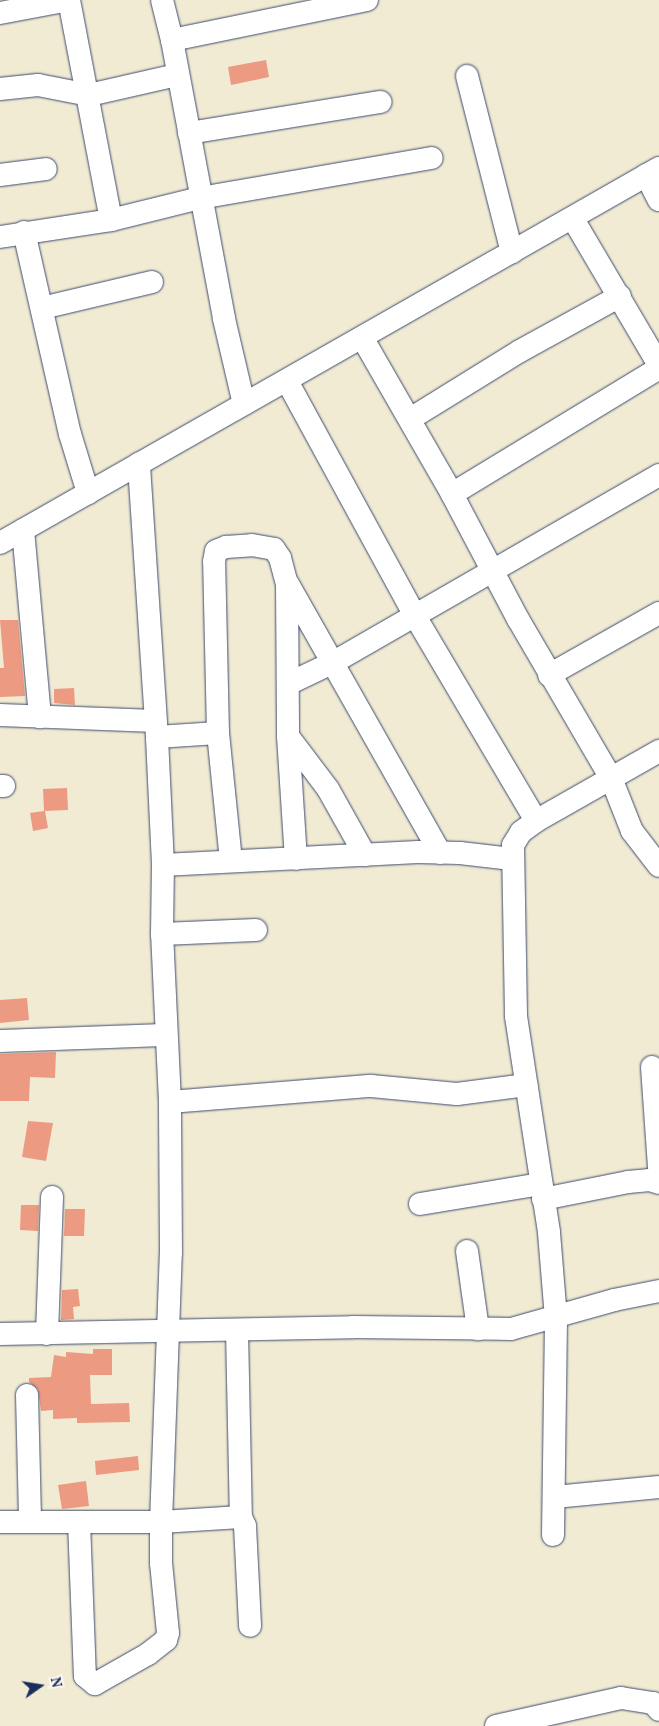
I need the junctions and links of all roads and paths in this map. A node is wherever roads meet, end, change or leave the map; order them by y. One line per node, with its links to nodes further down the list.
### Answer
1 (69, 0): 4 (street); 9 (street)
2 (162, 0): 5 (street)
3 (367, 0): 5 (street)
4 (0, 13)
5 (172, 40): 6 (street)
6 (177, 75): 9 (street); 11 (street)
7 (467, 76): 22 (street)
8 (0, 89): 9 (street)
9 (90, 95): 19 (street)
10 (381, 102): 11 (street)
11 (188, 133): 16 (street)
12 (432, 158): 16 (street)
13 (46, 169): 15 (street)
14 (652, 172): 17 (street); 18 (street)
15 (0, 175)
16 (200, 198): 19 (street); 29 (street)
17 (659, 200)
18 (573, 219): 22 (street); 24 (street)
19 (111, 220): 20 (street)
20 (24, 232): 21 (street); 25 (street)
21 (0, 237)
22 (512, 252): 26 (street)
23 (152, 282): 25 (street)
24 (620, 296): 27 (street); 30 (street)
25 (42, 308): 33 (street)
26 (363, 339): 28 (street); 30 (street)
27 (659, 367): 34 (street)
28 (287, 381): 29 (street); 40 (street)
29 (244, 404): 31 (street)
30 (410, 419): 34 (street)
31 (139, 464): 33 (street); 46 (street)
32 (659, 475): 37 (street)
33 (88, 493): 35 (street)
34 (452, 494): 37 (street)
35 (23, 530): 36 (street); 45 (street)
36 (0, 543)
37 (493, 571): 40 (street); 42 (street)
38 (287, 584): 41 (street); 43 (street); 47 (street)
39 (659, 612): 42 (street)
40 (415, 616): 41 (street); 51 (street)
41 (334, 662): 43 (street); 53 (street)
42 (550, 675): 50 (street)
43 (290, 683): 48 (street)
44 (0, 715): 45 (street)
45 (40, 716): 46 (street)
46 (156, 729): 47 (street); 58 (street)
47 (218, 733): 57 (street)
48 (288, 736): 54 (street); 55 (street)
49 (659, 751): 50 (street)
50 (611, 778): 51 (street); 52 (street)
51 (536, 821): 56 (street)
52 (651, 839): 59 (street)
53 (440, 853): 54 (street); 56 (street)
54 (365, 855): 55 (street)
55 (296, 859): 57 (street)
56 (512, 859): 65 (street)
57 (231, 861): 58 (street)
58 (163, 865): 61 (street)
59 (659, 866)
60 (256, 930): 61 (street)
61 (162, 934): 62 (street)
62 (166, 1035): 63 (street); 66 (street)
63 (0, 1041)
64 (652, 1067): 67 (street)
65 (526, 1085): 66 (street); 69 (street)
66 (170, 1102): 77 (street)
67 (659, 1168)
68 (659, 1182): 69 (street)
69 (542, 1192): 71 (street); 74 (street)
70 (52, 1197): 79 (street)
71 (420, 1204)
72 (467, 1251): 75 (street)
73 (659, 1292): 74 (street)
74 (556, 1318): 75 (street); 82 (street)
75 (478, 1329): 76 (street)
76 (237, 1331): 77 (street); 83 (street)
77 (165, 1333): 79 (street); 87 (street)
78 (0, 1334): 79 (street)
79 (46, 1334)
80 (27, 1396): 84 (street)
81 (659, 1487): 82 (street)
82 (555, 1497): 88 (street)
83 (241, 1517): 87 (street); 89 (street)
84 (30, 1520): 85 (street); 86 (street)
85 (0, 1522)
86 (79, 1522): 87 (street); 87 (street)
87 (160, 1522)
88 (553, 1535)
89 (250, 1626)
90 (659, 1710): 91 (street)
91 (496, 1726)

